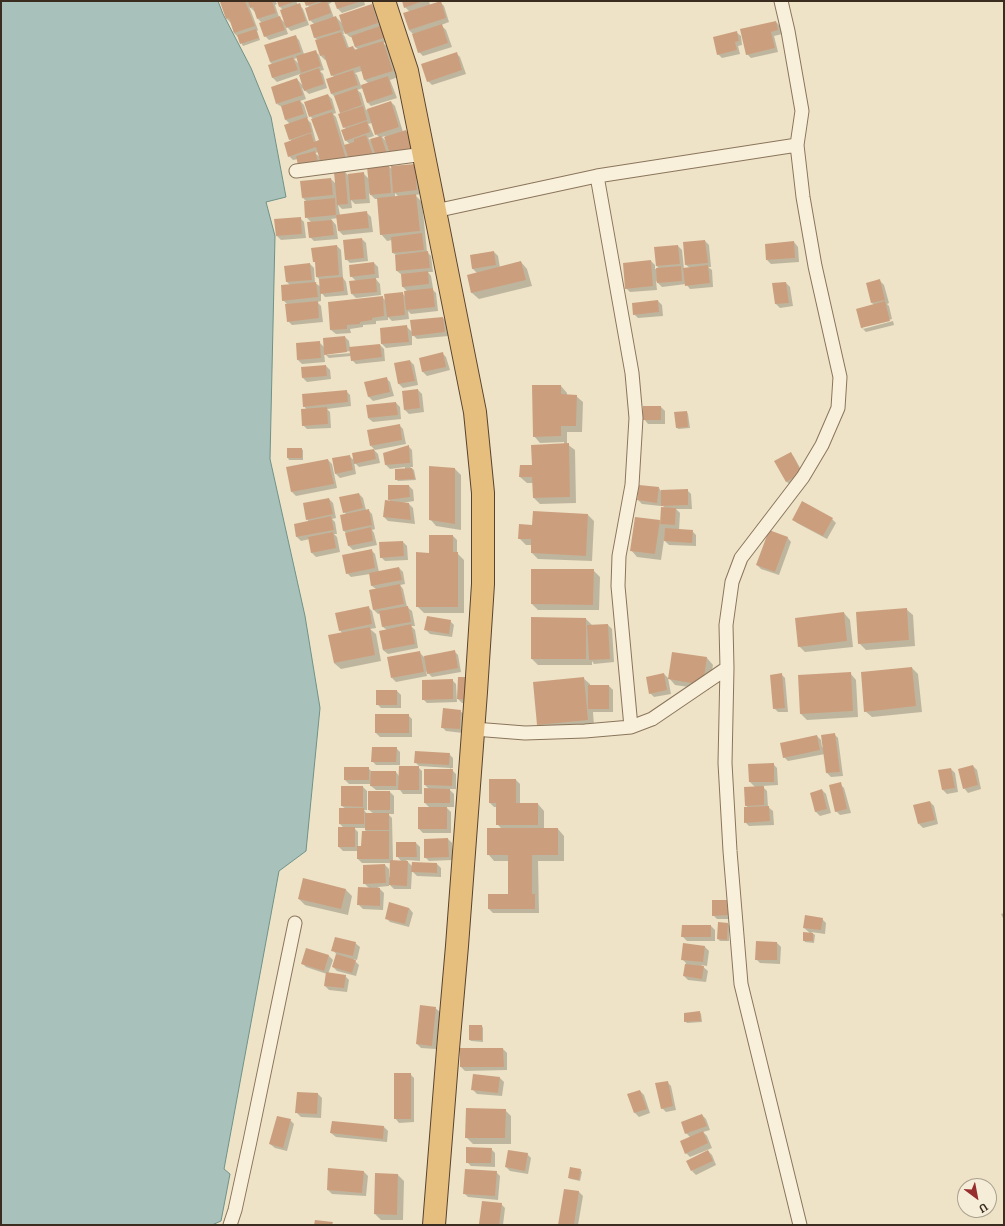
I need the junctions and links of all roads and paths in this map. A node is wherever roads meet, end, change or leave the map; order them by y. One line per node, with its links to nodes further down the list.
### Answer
1 (384, 1): 4 (highway)
2 (782, 1): 3 (street)
3 (797, 145): 6 (street); 8 (street)
4 (424, 154): 5 (street); 7 (highway)
5 (296, 171)
6 (597, 176): 7 (street); 9 (street)
7 (436, 211): 10 (highway)
8 (727, 668): 9 (street); 14 (street)
9 (631, 727): 10 (street)
10 (474, 729): 13 (highway)
11 (295, 923): 12 (street)
12 (230, 1225)
13 (434, 1225)
14 (800, 1225)

